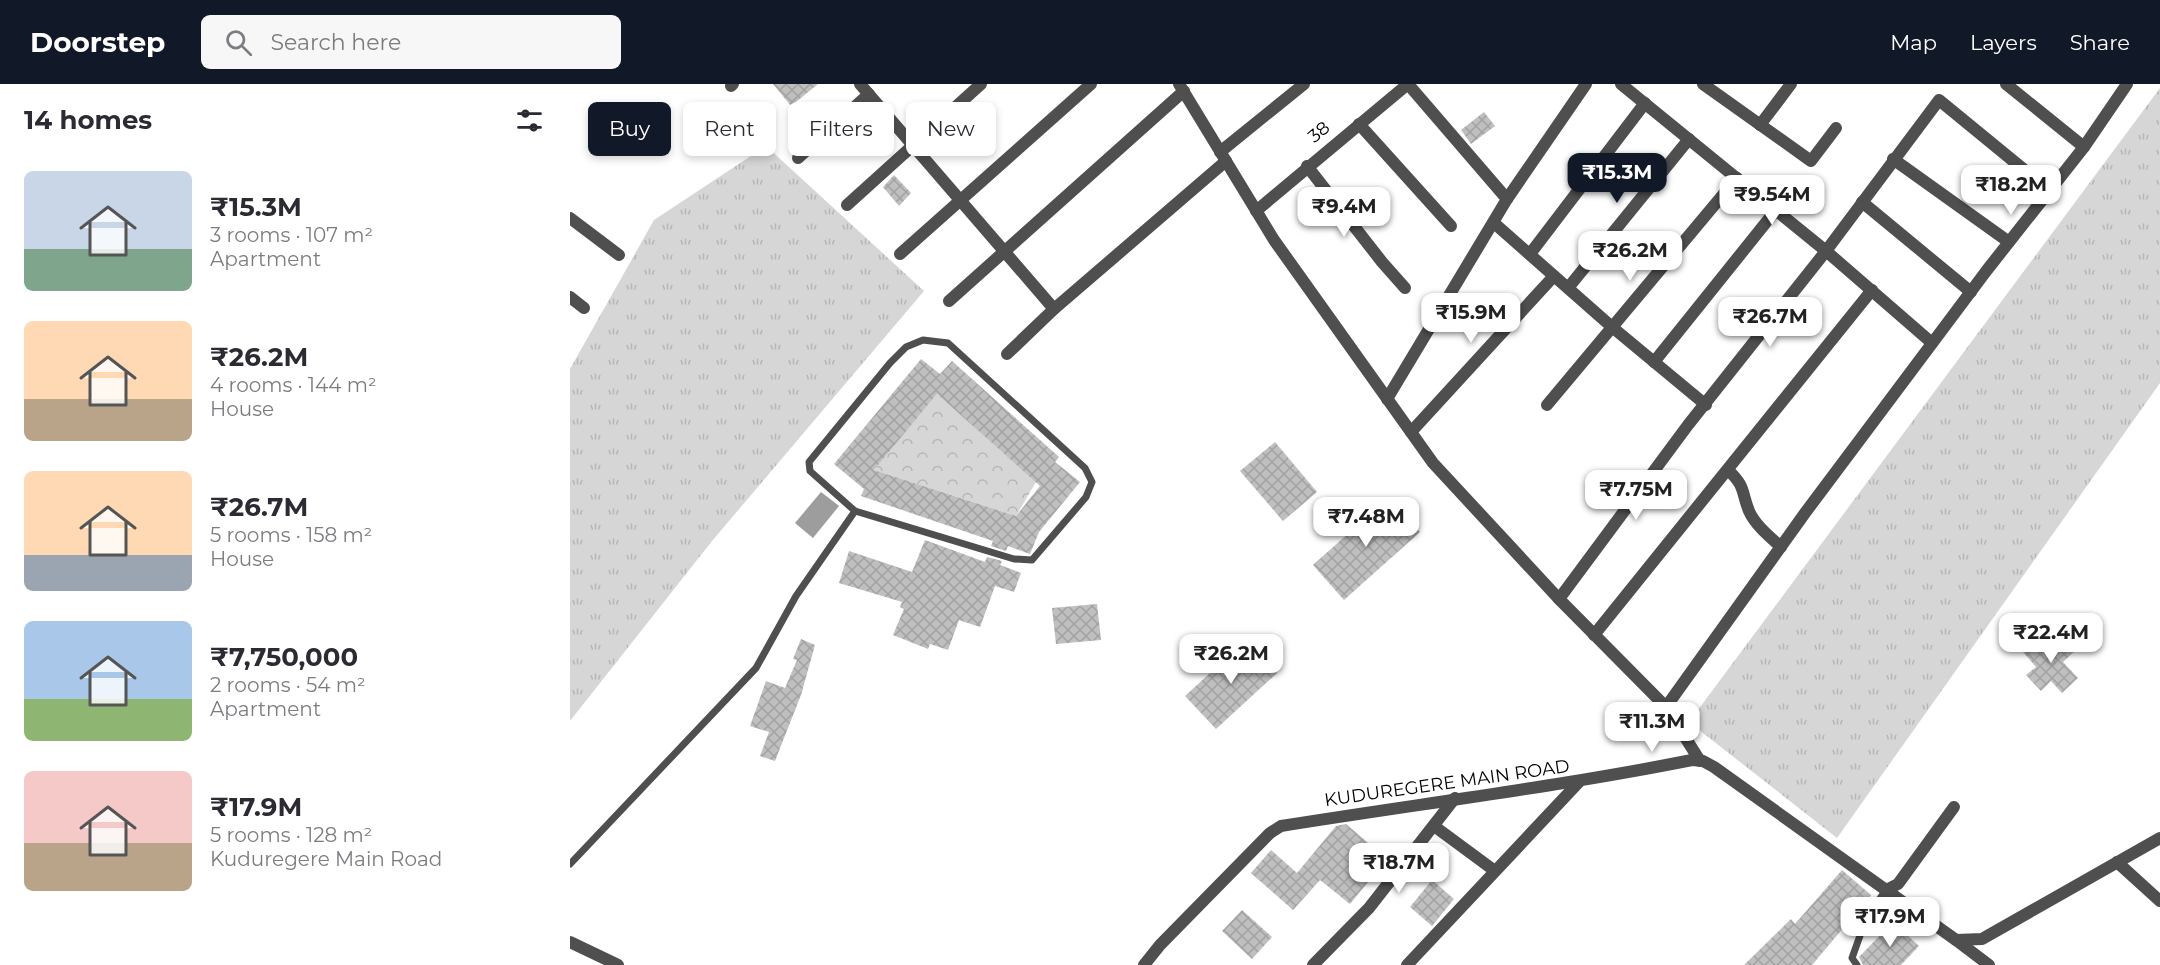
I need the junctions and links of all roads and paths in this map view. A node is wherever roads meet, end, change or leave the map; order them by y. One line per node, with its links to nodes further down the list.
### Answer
1 (860, 84): 13 (street)
2 (981, 84): 14 (street)
3 (1091, 84): 31 (street)
4 (1304, 84): 24 (street)
5 (1407, 84): 16 (street, 38); 30 (street)
6 (1586, 84): 30 (street)
7 (1621, 84): 15 (street)
8 (1791, 84): 17 (street)
9 (2006, 84): 21 (street)
10 (2126, 84): 21 (street)
11 (1709, 86): 17 (street)
12 (1182, 88): 24 (street); 41 (street)
13 (869, 94): 19 (street); 25 (street)
14 (962, 102)
15 (1645, 103): 20 (street); 42 (street)
16 (1359, 124): 27 (street, 38); 38 (street)
17 (1760, 125): 18 (street)
18 (1836, 128)
19 (906, 137)
20 (1689, 139): 28 (street); 47 (street)
21 (2084, 147): 29 (street)
22 (906, 153): 33 (street)
23 (923, 156): 31 (street)
24 (1223, 157): 35 (street); 53 (street)
25 (798, 158)
26 (1893, 159): 29 (street); 32 (street); 39 (street)
27 (1307, 166): 35 (street, 38); 46 (street)
28 (1737, 178): 34 (street); 54 (street)
29 (2050, 191): 39 (street)
30 (1507, 199): 37 (street)
31 (960, 200): 41 (street); 44 (street)
32 (1862, 202): 40 (street); 49 (street)
33 (847, 205)
34 (1776, 210): 40 (street); 57 (street)
35 (1256, 211): 58 (street)
36 (570, 218): 43 (street)
37 (1494, 223): 42 (street); 58 (street)
38 (1451, 226)
39 (2009, 242): 49 (street)
40 (1826, 250): 48 (street); 60 (street)
41 (1005, 251): 51 (street); 53 (street)
42 (1530, 254): 45 (street)
43 (619, 255)
44 (900, 255)
45 (1554, 276): 47 (street); 61 (street)
46 (1405, 288)
47 (1568, 288): 54 (street)
48 (1872, 290): 55 (street); 62 (street)
49 (1971, 291): 55 (street)
50 (570, 297): 52 (street)
51 (949, 301)
52 (584, 308)
53 (1054, 309): 56 (street)
54 (1612, 327): 57 (street); 59 (street)
55 (1932, 343): 64 (street)
56 (1007, 354)
57 (1654, 362): 60 (street)
58 (1388, 399): 61 (street)
59 (1547, 405)
60 (1706, 405): 65 (street)
61 (1411, 432): 65 (street)
62 (1728, 470): 64 (street); 66 (street)
63 (855, 511): 63 (lane); 75 (lane)
64 (1781, 547): 67 (street)
65 (1559, 599): 66 (street)
66 (1594, 636): 67 (street)
67 (1666, 707): 68 (street)
68 (1700, 761): 69 (street, KUDUREGERE MAIN ROAD); 77 (street)
69 (1579, 782): 70 (street, KUDUREGERE MAIN ROAD); 76 (street)
70 (1455, 798): 72 (street); 81 (street, KUDUREGERE MAIN ROAD)
71 (1953, 807): 77 (street)
72 (1434, 826): 76 (street); 83 (street)
73 (2160, 838): 74 (street)
74 (2117, 862): 78 (street); 79 (street)
75 (570, 864)
76 (1495, 871): 84 (street)
77 (1886, 890): 79 (street); 85 (lane)
78 (2160, 901)
79 (1956, 940): 86 (street)
80 (570, 942): 82 (street)
81 (1151, 962)
82 (618, 965)
83 (1313, 965)
84 (1407, 965)
85 (1857, 965)
86 (1989, 965)

